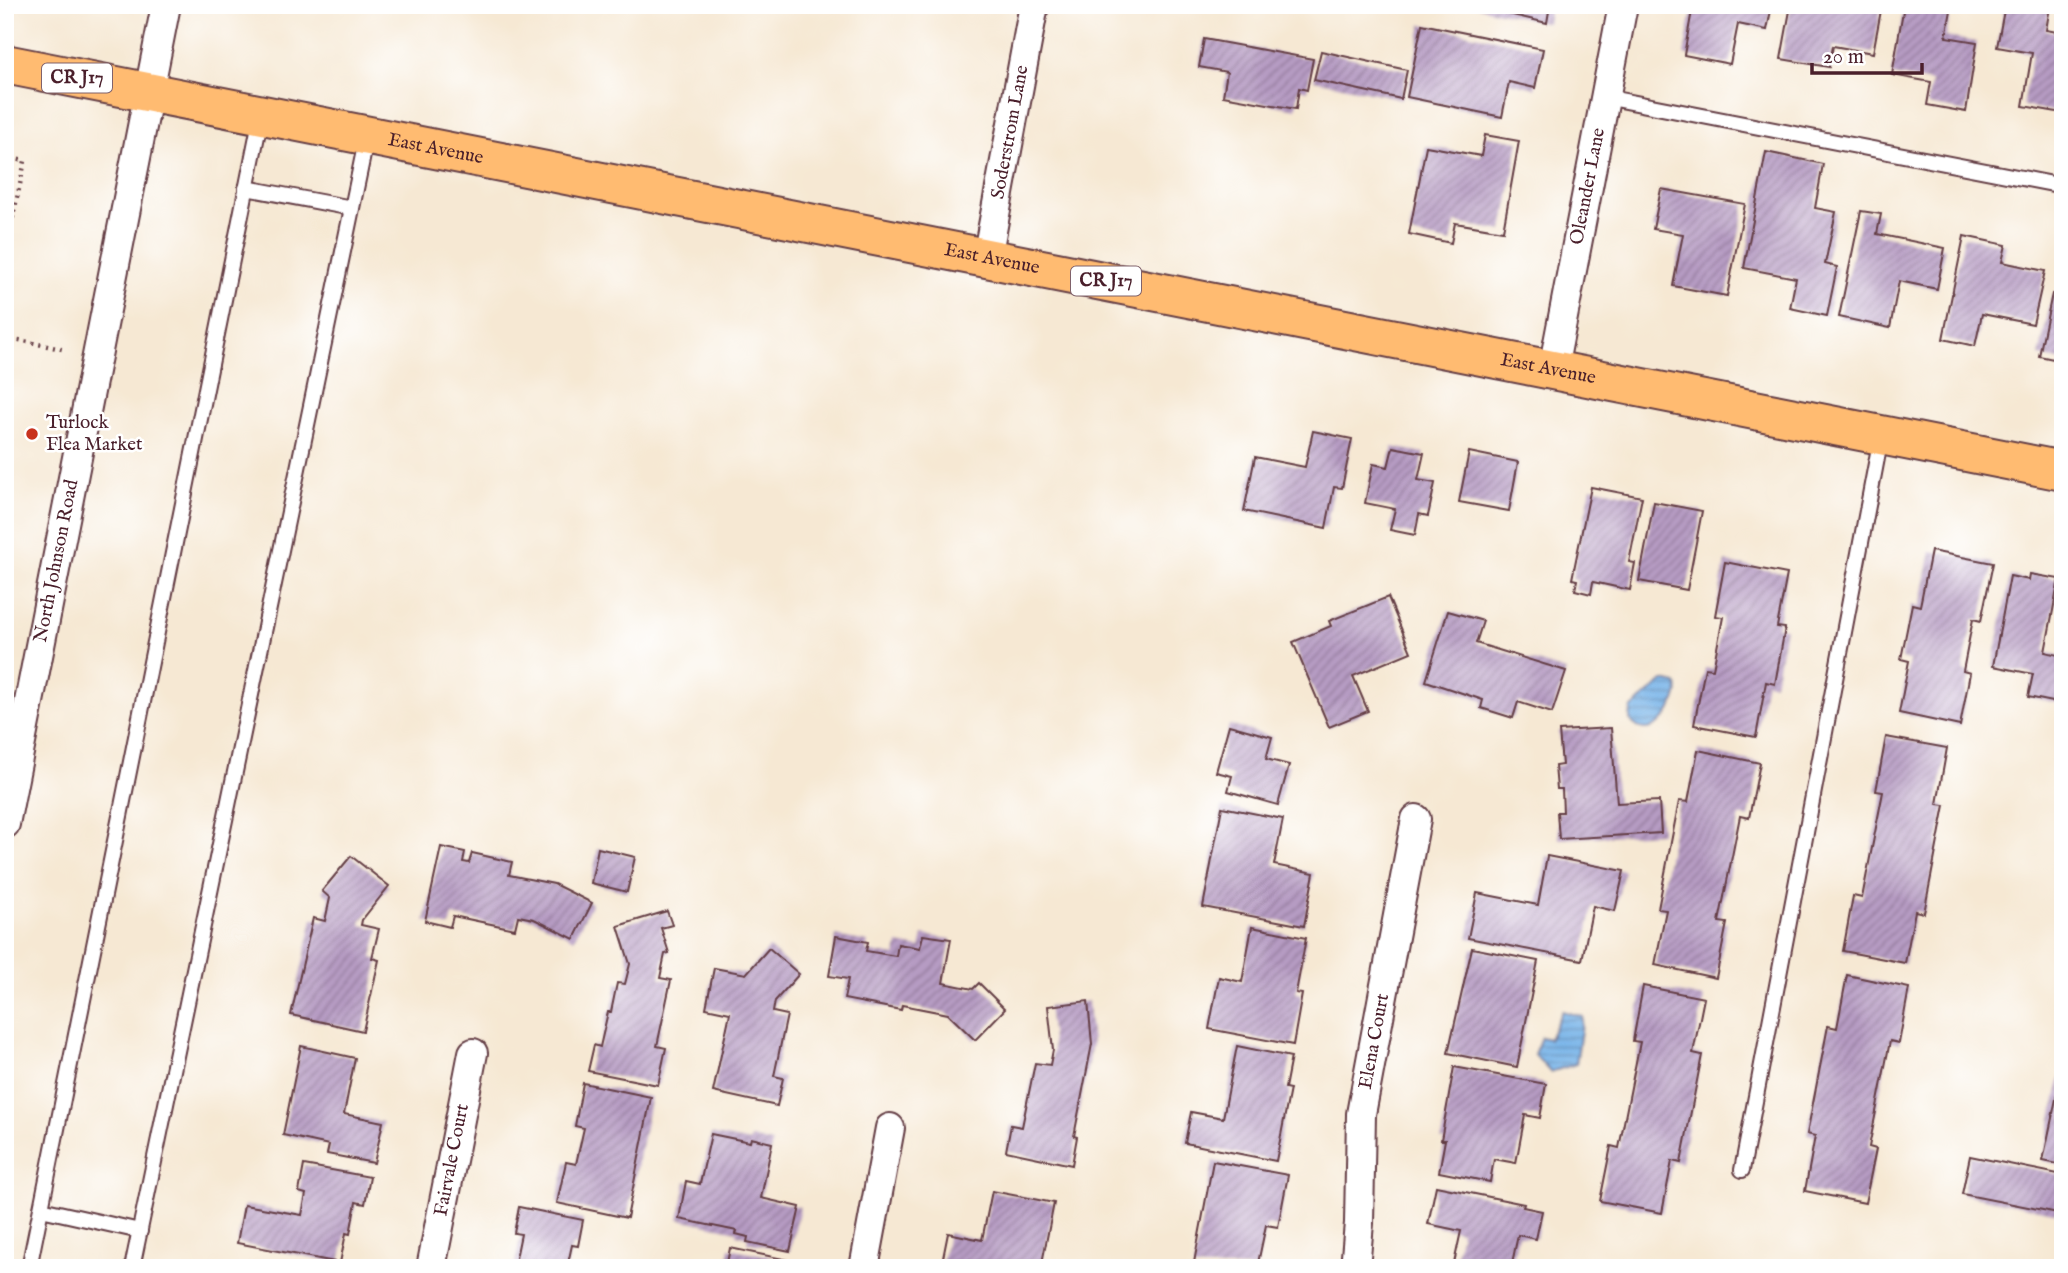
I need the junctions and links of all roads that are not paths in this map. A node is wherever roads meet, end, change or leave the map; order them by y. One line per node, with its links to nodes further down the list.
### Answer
1 (166, 5): 5 (street, North Johnson Road)
2 (1034, 5): 12 (street, Soderstrom Lane)
3 (1623, 5): 6 (street, Oleander Lane)
4 (5, 64): 5 (main road, East Avenue / CR J17)
5 (149, 92): 7 (main road, East Avenue / CR J17); 17 (street, North Johnson Road)
6 (1605, 97): 9 (lane); 13 (street, Oleander Lane)
7 (261, 114): 8 (main road, East Avenue / CR J17); 10 (lane)
8 (367, 135): 11 (lane); 12 (main road, East Avenue / CR J17)
9 (2063, 186)
10 (246, 188): 11 (lane); 21 (lane)
11 (352, 208): 22 (lane)
12 (987, 258): 13 (main road, East Avenue / CR J17)
13 (1553, 369): 14 (main road, East Avenue / CR J17)
14 (1881, 436): 15 (main road, East Avenue / CR J17); 20 (lane)
15 (2063, 471)
16 (1416, 819): 27 (street, Elena Court)
17 (5, 824)
18 (473, 1053): 25 (street, Fairvale Court)
19 (890, 1128): 26 (street)
20 (1742, 1170)
21 (41, 1209): 22 (lane); 23 (lane)
22 (140, 1231): 24 (lane)
23 (29, 1268)
24 (132, 1268)
25 (431, 1268)
26 (864, 1268)
27 (1355, 1268)

